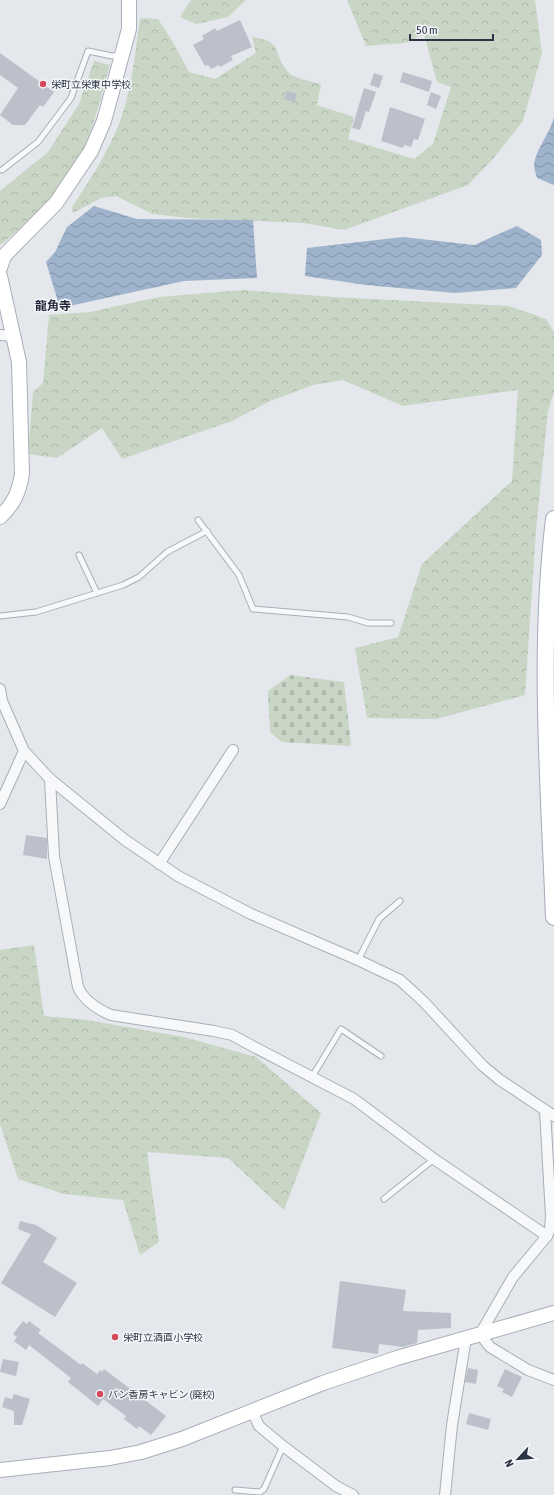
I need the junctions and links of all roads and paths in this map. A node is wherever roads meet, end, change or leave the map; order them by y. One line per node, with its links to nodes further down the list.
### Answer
1 (129, 0): 2 (street)
2 (123, 54): 3 (lane); 4 (street)
3 (2, 170)
4 (0, 268)
5 (0, 276): 7 (street)
6 (0, 335): 7 (street)
7 (14, 336): 8 (street)
8 (0, 516)
9 (554, 519): 24 (main road)
10 (198, 520): 11 (lane)
11 (207, 531): 13 (lane); 15 (lane)
12 (79, 555): 13 (lane)
13 (97, 593): 14 (lane)
14 (0, 616)
15 (392, 623)
16 (0, 689): 17 (street)
17 (1, 701): 19 (street)
18 (233, 750): 22 (street)
19 (24, 751): 20 (street); 21 (street)
20 (50, 779): 22 (street); 27 (street)
21 (0, 804)
22 (159, 864): 25 (street)
23 (400, 902): 25 (lane)
24 (554, 917)
25 (358, 960): 28 (street)
26 (381, 1056): 27 (lane)
27 (311, 1078): 30 (street)
28 (545, 1110): 29 (street); 32 (street)
29 (554, 1116)
30 (434, 1159): 31 (lane); 32 (street)
31 (384, 1199)
32 (547, 1236): 34 (street)
33 (554, 1313): 34 (street)
34 (480, 1334): 35 (street); 36 (street)
35 (466, 1338): 37 (street); 42 (street)
36 (554, 1380)
37 (252, 1412): 38 (street); 39 (street)
38 (283, 1446): 40 (lane); 41 (street)
39 (0, 1470)
40 (235, 1490)
41 (353, 1495)
42 (445, 1495)

